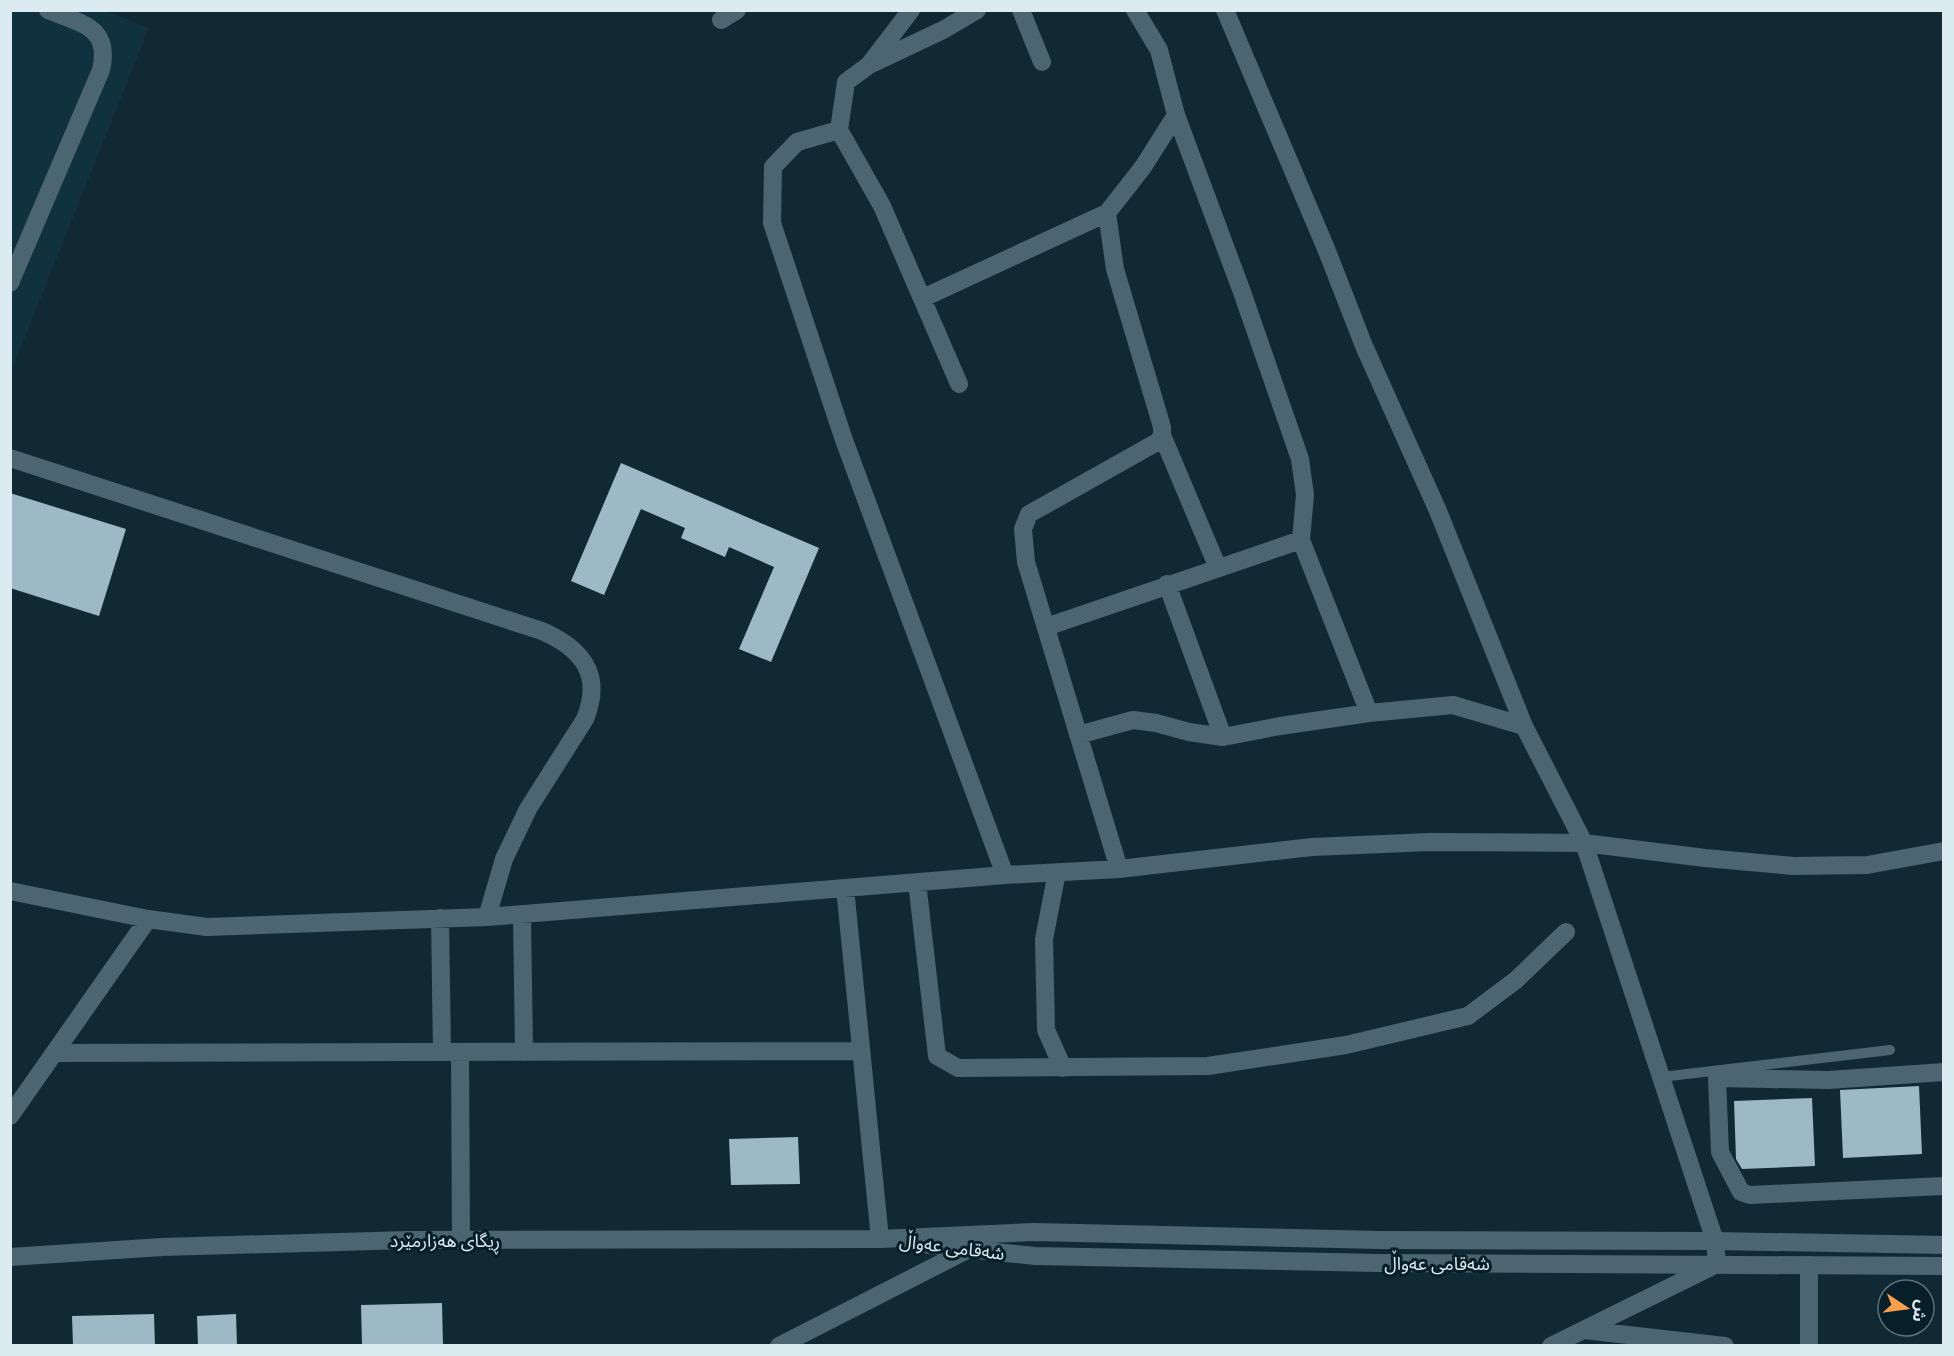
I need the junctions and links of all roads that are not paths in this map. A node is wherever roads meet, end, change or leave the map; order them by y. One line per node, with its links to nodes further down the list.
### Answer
1 (48, 10): 12 (street)
2 (911, 10): 8 (street)
3 (976, 10): 8 (street)
4 (1021, 10): 7 (street)
5 (1135, 10): 9 (street)
6 (1225, 10): 22 (street)
7 (1042, 62)
8 (868, 65): 10 (street)
9 (1176, 115): 11 (street); 17 (street)
10 (839, 130): 13 (street); 29 (street)
11 (1107, 213): 13 (street); 15 (street)
12 (10, 283)
13 (922, 298): 14 (street)
14 (959, 384)
15 (1162, 435): 18 (street); 20 (street)
16 (10, 458): 34 (street)
17 (1301, 540): 18 (street); 21 (street)
18 (1218, 568): 19 (street)
19 (1167, 584): 20 (street); 24 (street)
20 (1046, 627): 23 (street)
21 (1368, 712): 22 (street); 24 (street)
22 (1524, 726): 25 (street)
23 (1078, 735): 24 (street); 27 (street)
24 (1223, 737)
25 (1584, 843): 26 (street); 27 (street); 46 (street)
26 (1944, 851)
27 (1119, 869): 28 (street)
28 (1057, 872): 29 (street); 44 (street)
29 (1005, 875): 30 (street)
30 (917, 882): 31 (street); 44 (street)
31 (845, 888): 33 (street); 39 (street)
32 (10, 891): 36 (street)
33 (522, 914): 34 (street); 42 (street)
34 (486, 916): 35 (street)
35 (440, 918): 36 (street); 40 (street)
36 (148, 919): 43 (street)
37 (1566, 932): 44 (street)
38 (1890, 1050): 46 (lane)
39 (861, 1051): 42 (street); 49 (street)
40 (442, 1052): 41 (street); 43 (street)
41 (460, 1052): 42 (street); 50 (street)
42 (524, 1052)
43 (54, 1053): 47 (street)
44 (1063, 1068)
45 (1944, 1072): 48 (street)
46 (1661, 1077): 51 (street)
47 (10, 1116)
48 (1944, 1186)
49 (880, 1239): 50 (street, ڕیگای هەزارمێرد); 51 (street, شەقامی عەواڵ); 53 (street, شەقامی عەواڵ)
50 (461, 1240): 54 (street, ڕیگای هەزارمێرد)
51 (1715, 1240): 52 (street, شەقامی عەواڵ); 55 (street)
52 (1944, 1245)
53 (966, 1250): 55 (street, شەقامی عەواڵ); 59 (street)
54 (10, 1257)
55 (1717, 1264): 56 (street, شەقامی عەواڵ); 58 (street)
56 (1809, 1265): 57 (street, شەقامی عەواڵ); 62 (street)
57 (1944, 1266)
58 (1584, 1330): 60 (street); 61 (street)
59 (779, 1346)
60 (1551, 1346)
61 (1725, 1346)
62 (1809, 1346)

